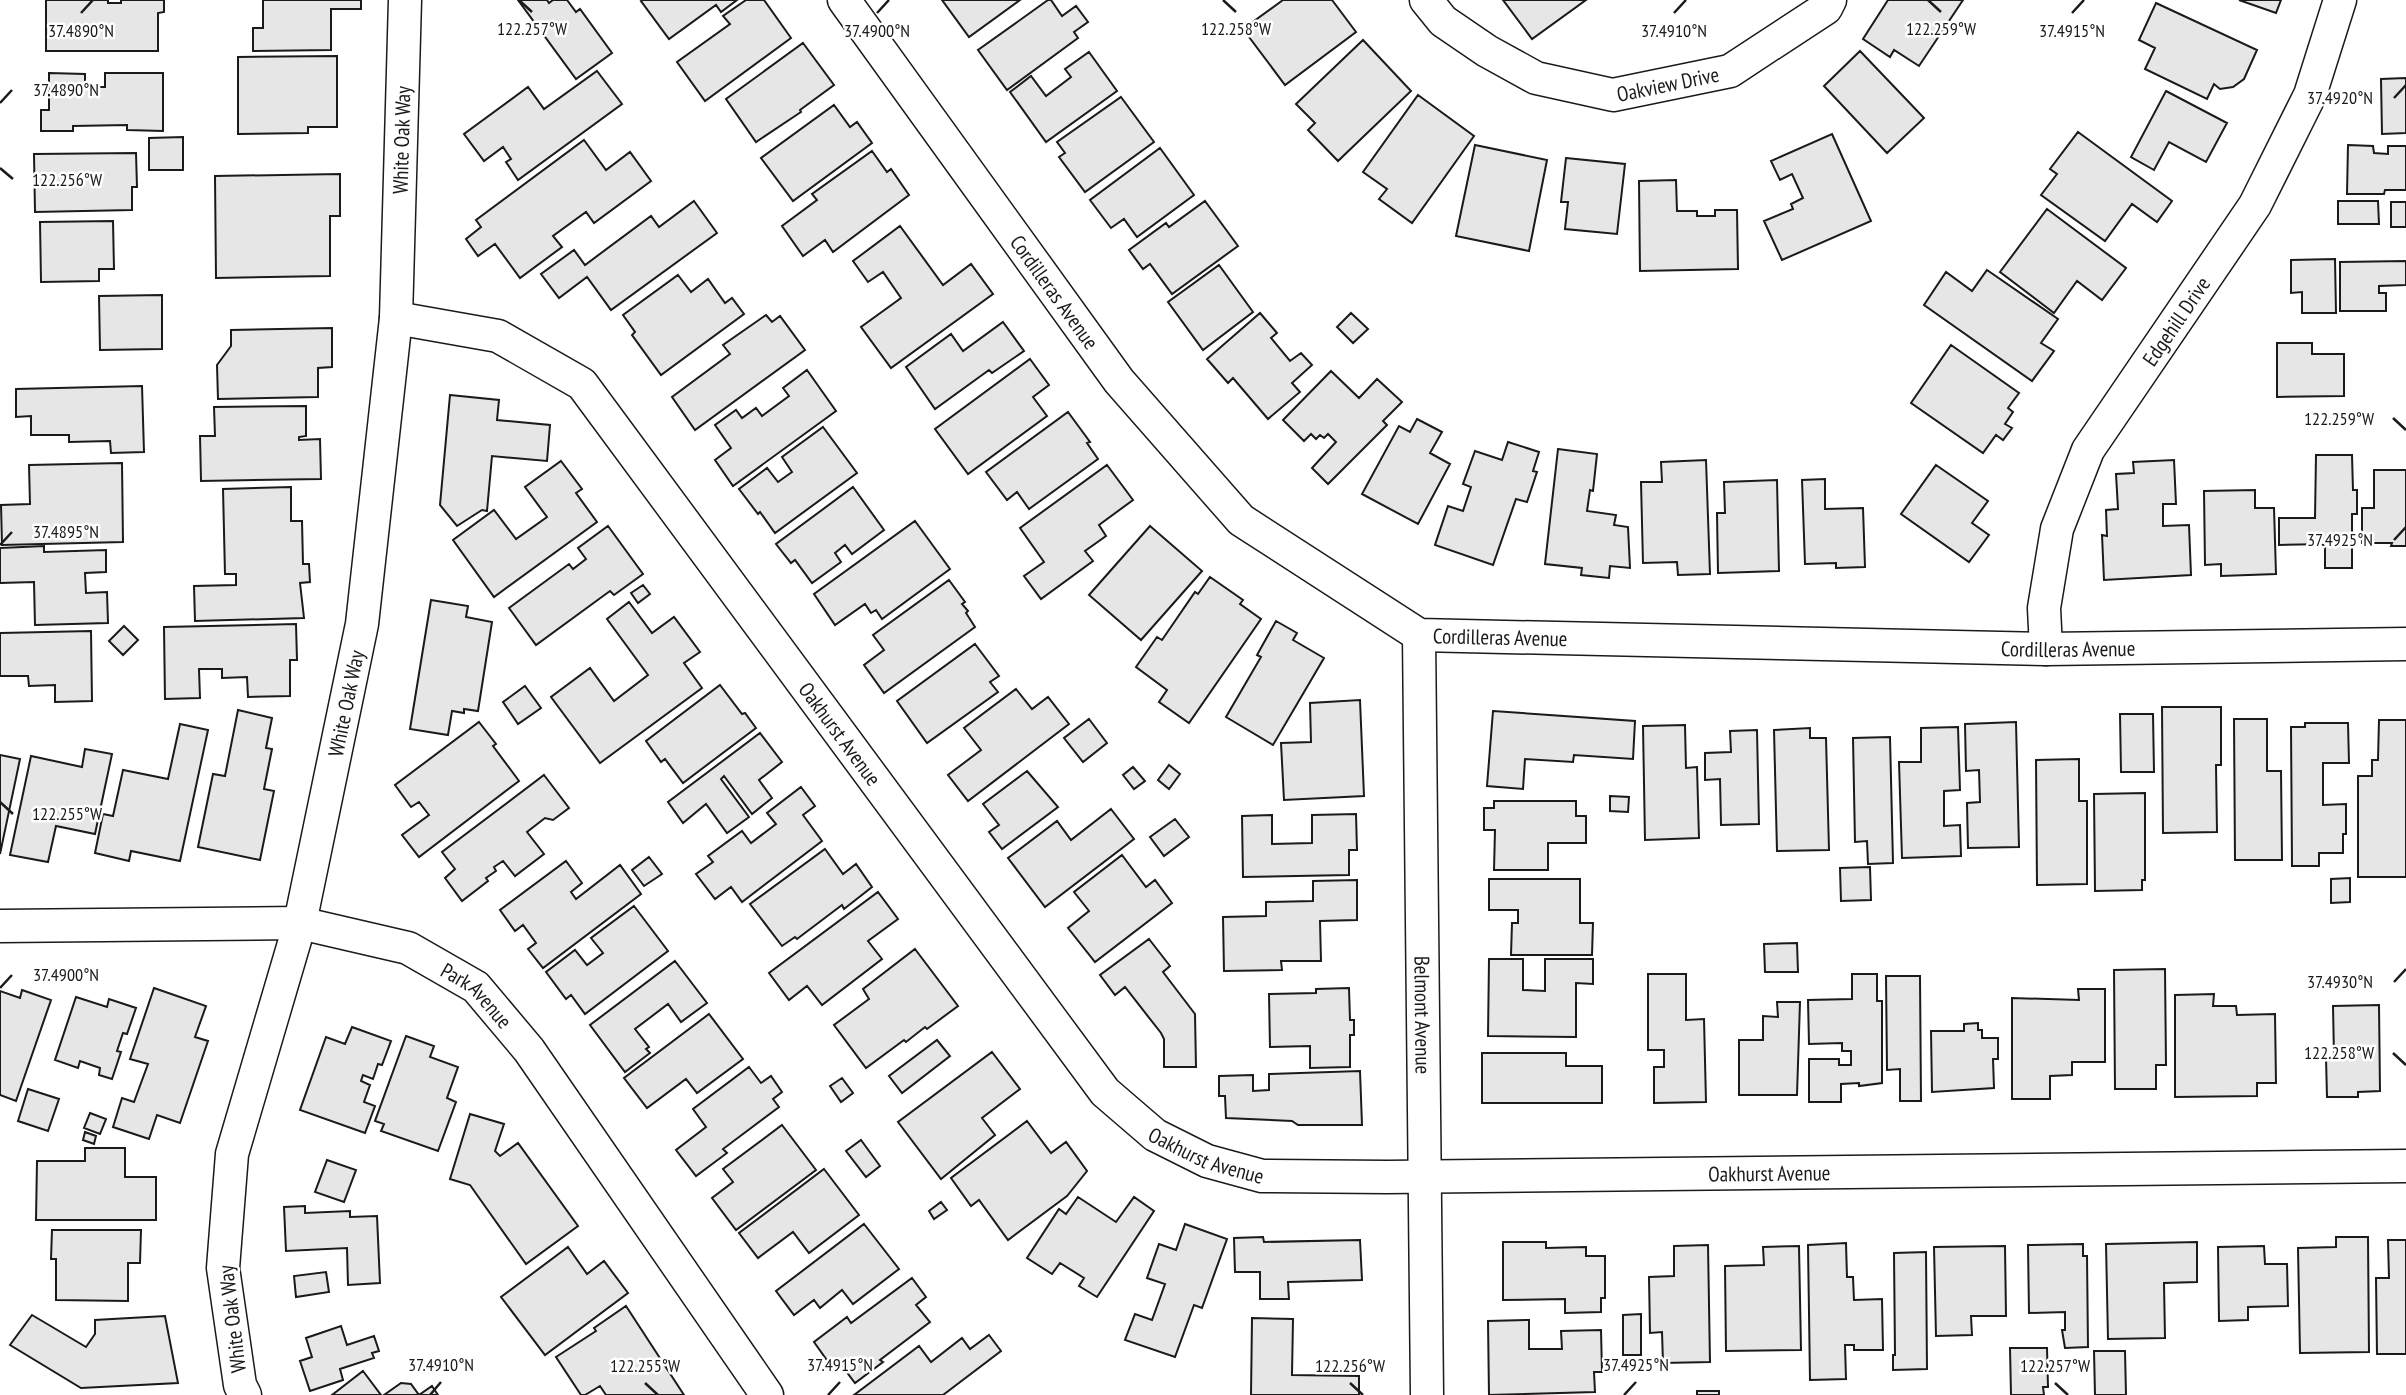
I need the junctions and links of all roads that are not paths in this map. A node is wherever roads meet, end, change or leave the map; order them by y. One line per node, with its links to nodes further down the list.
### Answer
1 (405, 0): 6 (street, White Oak Way)
2 (844, 0): 7 (street, Cordilleras Avenue)
3 (1426, 0): 4 (street, Oakview Drive)
4 (1830, 0)
5 (2340, 0): 9 (street, Edgehill Drive)
6 (396, 318): 10 (street, White Oak Way); 13 (street, Oakhurst Avenue)
7 (1419, 635): 9 (street, Cordilleras Avenue); 13 (street, Belmont Avenue)
8 (2406, 644): 9 (street, Cordilleras Avenue)
9 (2046, 649)
10 (300, 923): 11 (street, Park Avenue); 14 (street, White Oak Way); 15 (street, Park Avenue)
11 (0, 926)
12 (2406, 1166): 13 (street, Oakhurst Avenue)
13 (1423, 1176): 16 (street, Belmont Avenue)
14 (245, 1395)
15 (767, 1395)
16 (1427, 1395)

